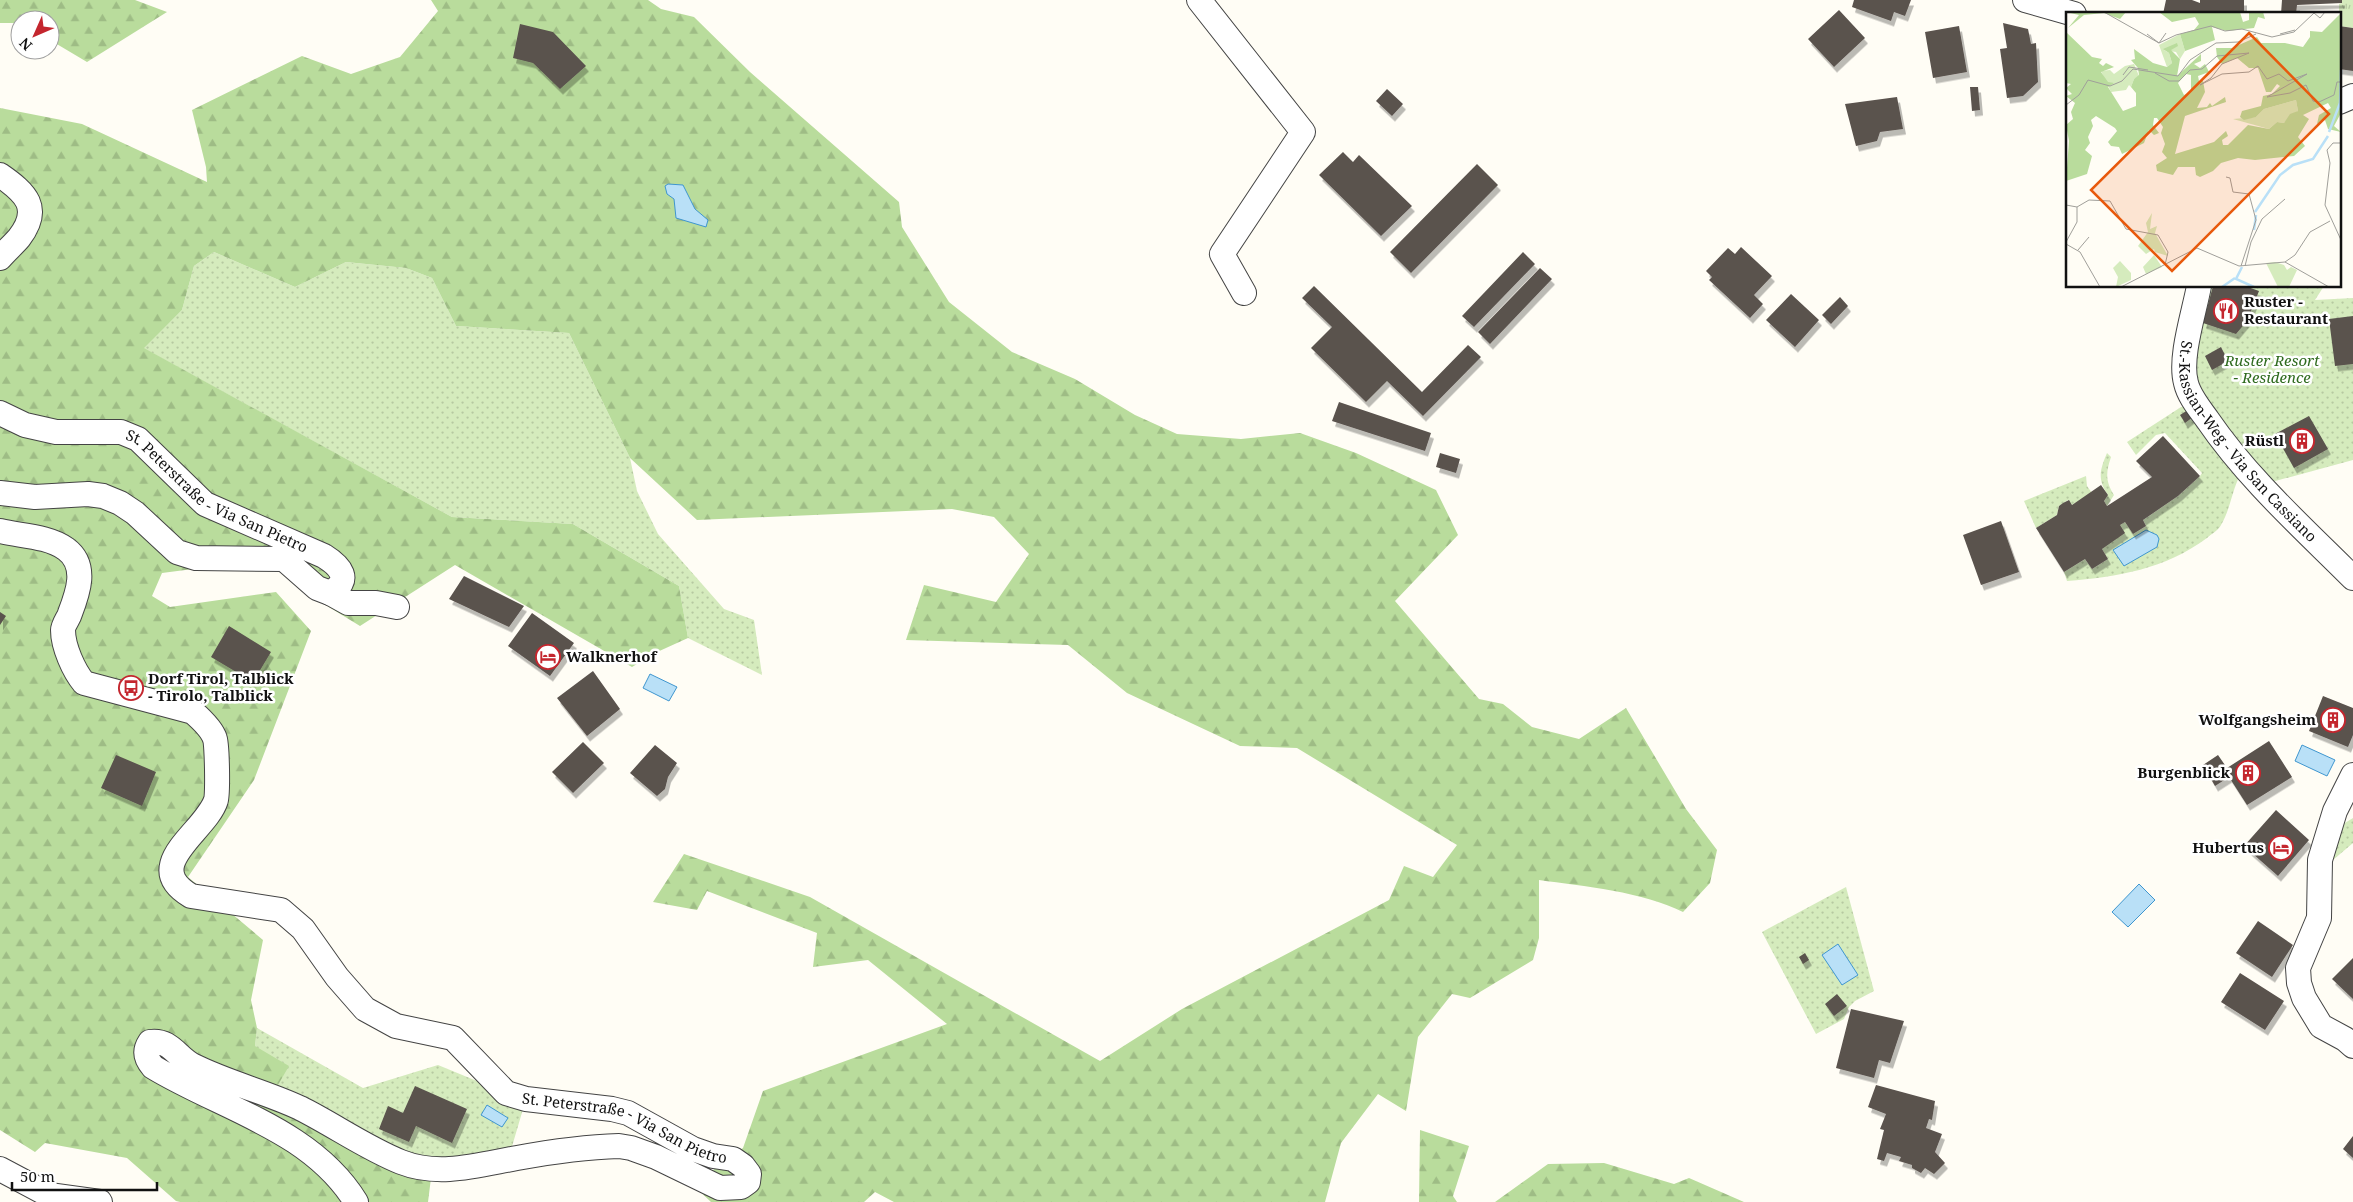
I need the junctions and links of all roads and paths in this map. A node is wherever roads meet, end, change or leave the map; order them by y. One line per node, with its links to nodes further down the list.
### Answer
1 (1199, 0): 11 (street)
2 (2025, 0): 3 (street)
3 (2067, 12)
4 (2340, 88): 5 (street)
5 (2353, 91)
6 (2353, 96): 7 (street)
7 (2340, 102)
8 (0, 175): 9 (street)
9 (0, 258)
10 (2199, 288): 15 (street, St.-Kassian-Weg - Via San Cassiano)
11 (1244, 293)
12 (0, 413): 16 (street, St. Peterstraße - Via San Pietro)
13 (0, 493): 16 (street, St. Peterstraße - Via San Pietro)
14 (0, 531): 22 (street, St. Peterstraße - Via San Pietro)
15 (2353, 578)
16 (330, 593): 17 (street, St. Peterstraße - Via San Pietro)
17 (397, 607)
18 (2353, 775): 19 (street)
19 (2353, 1046)
20 (0, 1169): 21 (street)
21 (100, 1202)
22 (356, 1202)

